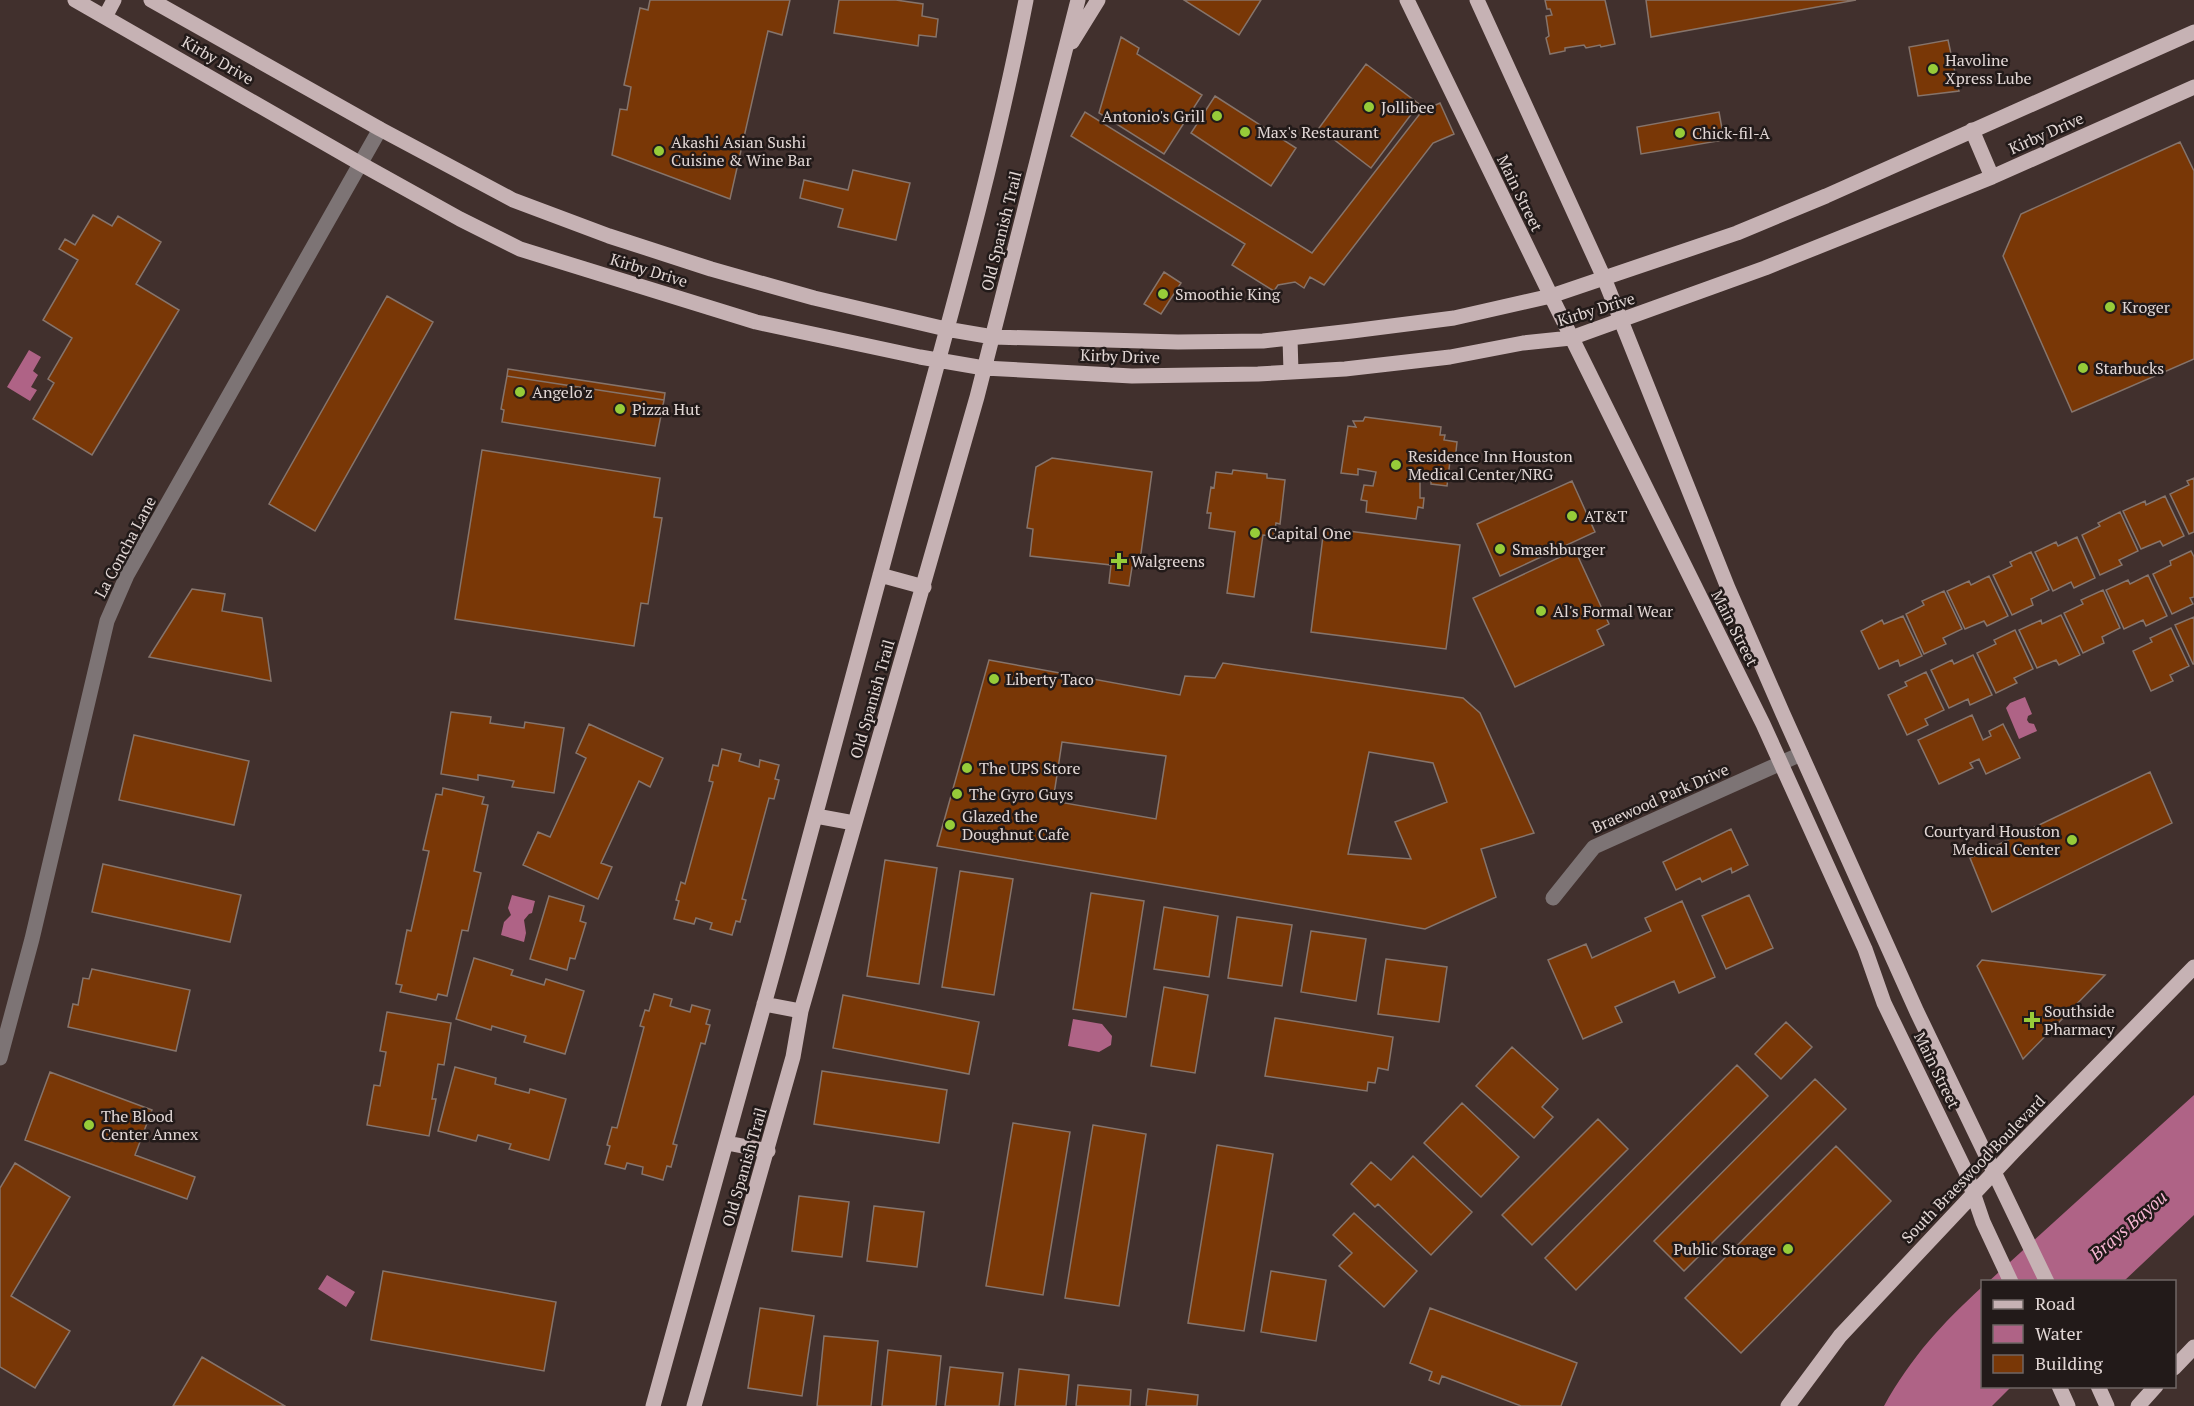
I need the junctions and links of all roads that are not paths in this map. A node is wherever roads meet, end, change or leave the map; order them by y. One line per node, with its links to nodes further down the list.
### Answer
1 (75, 0): 9 (main road, Kirby Drive)
2 (114, 0): 9 (main road)
3 (151, 0): 13 (main road, Kirby Drive)
4 (1026, 0): 20 (main road, Old Spanish Trail)
5 (1078, 0): 11 (main road, Old Spanish Trail)
6 (1098, 0): 11 (main road)
7 (1407, 0): 18 (main road, Main Street)
8 (1477, 0): 17 (main road, Main Street)
9 (105, 17): 15 (main road, Kirby Drive)
10 (2194, 32): 14 (main road, Kirby Drive)
11 (1063, 57): 21 (main road, Old Spanish Trail)
12 (2194, 87): 16 (main road, Kirby Drive)
13 (380, 129): 15 (street, La Concha Lane); 20 (main road, Kirby Drive)
14 (1972, 130): 16 (main road); 17 (main road, Kirby Drive)
15 (361, 164): 24 (main road, Kirby Drive); 37 (street, La Concha Lane)
16 (1992, 177): 19 (main road, Kirby Drive)
17 (1604, 278): 18 (main road, Kirby Drive); 19 (main road, Main Street)
18 (1551, 296): 22 (main road, Kirby Drive); 23 (main road, Main Street)
19 (1622, 321): 23 (main road, Kirby Drive); 29 (main road, Main Street)
20 (946, 329): 21 (main road, Kirby Drive); 24 (main road, Old Spanish Trail)
21 (993, 337): 22 (main road, Kirby Drive); 25 (main road, Old Spanish Trail)
22 (1290, 338): 26 (main road)
23 (1571, 338): 26 (main road, Kirby Drive); 30 (main road, Main Street)
24 (938, 360): 25 (main road, Kirby Drive); 27 (main road, Old Spanish Trail)
25 (984, 368): 26 (main road, Kirby Drive); 28 (main road, Old Spanish Trail)
26 (1291, 372)
27 (880, 575): 28 (main road); 31 (main road, Old Spanish Trail)
28 (924, 587): 32 (main road, Old Spanish Trail)
29 (1801, 754): 30 (street, Braewood Park Drive); 40 (main road, Main Street)
30 (1781, 763): 33 (street, Braewood Park Drive); 41 (main road, Main Street)
31 (816, 816): 32 (main road); 35 (main road, Old Spanish Trail)
32 (854, 823): 36 (main road, Old Spanish Trail)
33 (1553, 898)
34 (2194, 967): 40 (main road, South Braeswood Boulevard)
35 (764, 1004): 36 (main road); 38 (main road, Old Spanish Trail)
36 (801, 1011): 39 (main road, Old Spanish Trail)
37 (0, 1058)
38 (727, 1143): 39 (main road); 49 (main road, Old Spanish Trail)
39 (768, 1151): 50 (main road, Old Spanish Trail)
40 (1994, 1172): 41 (main road, South Braeswood Boulevard); 43 (main road, Main Street)
41 (1973, 1194): 42 (main road, Main Street); 51 (main road, South Braeswood Boulevard)
42 (2011, 1280)
43 (2047, 1280)
44 (2194, 1347): 45 (main road)
45 (2176, 1367)
46 (2061, 1388): 52 (main road)
47 (2099, 1388): 53 (main road)
48 (2154, 1388): 54 (main road)
49 (653, 1406)
50 (694, 1406)
51 (1788, 1406)
52 (2068, 1406)
53 (2107, 1406)
54 (2138, 1406)

